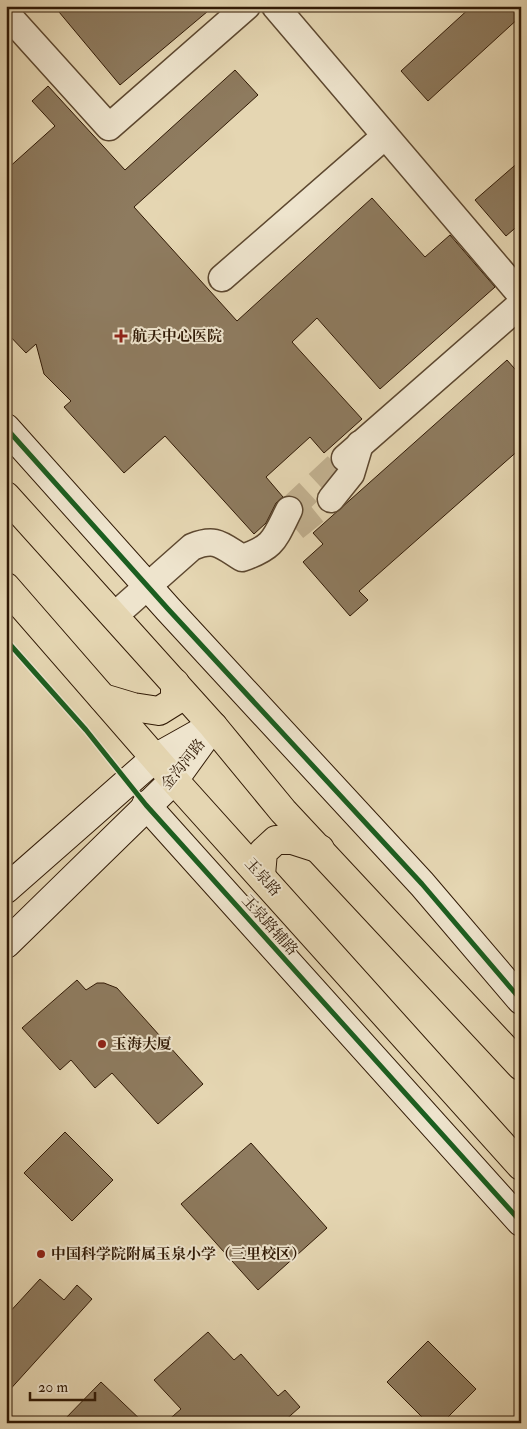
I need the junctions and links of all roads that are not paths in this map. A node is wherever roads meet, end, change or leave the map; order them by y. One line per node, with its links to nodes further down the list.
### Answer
1 (247, 6): 3 (street)
2 (275, 6): 4 (street)
3 (6, 13)
4 (385, 136): 5 (street); 6 (street)
5 (222, 278)
6 (521, 295)
7 (521, 304): 10 (street)
8 (6, 428): 12 (street)
9 (6, 496): 14 (main road)
10 (331, 499)
11 (286, 526): 12 (street)
12 (148, 586): 14 (street); 25 (street)
13 (6, 587): 16 (main road, 玉泉路)
14 (114, 616): 15 (main road)
15 (175, 683): 16 (main road); 17 (main road)
16 (104, 698): 18 (main road, 玉泉路)
17 (213, 726): 18 (street, 金沟河路); 19 (street, 金沟河路); 21 (main road)
18 (155, 758): 19 (main road, 玉泉路); 23 (street, 金沟河路)
19 (174, 780): 20 (street, 金沟河路); 22 (main road, 玉泉路)
20 (146, 805): 24 (street, 金沟河路); 28 (street, 玉泉路辅路)
21 (320, 849): 22 (main road); 26 (main road)
22 (261, 875): 27 (main road, 玉泉路)
23 (6, 889)
24 (6, 944)
25 (521, 1000)
26 (521, 1066)
27 (521, 1166)
28 (521, 1222)

